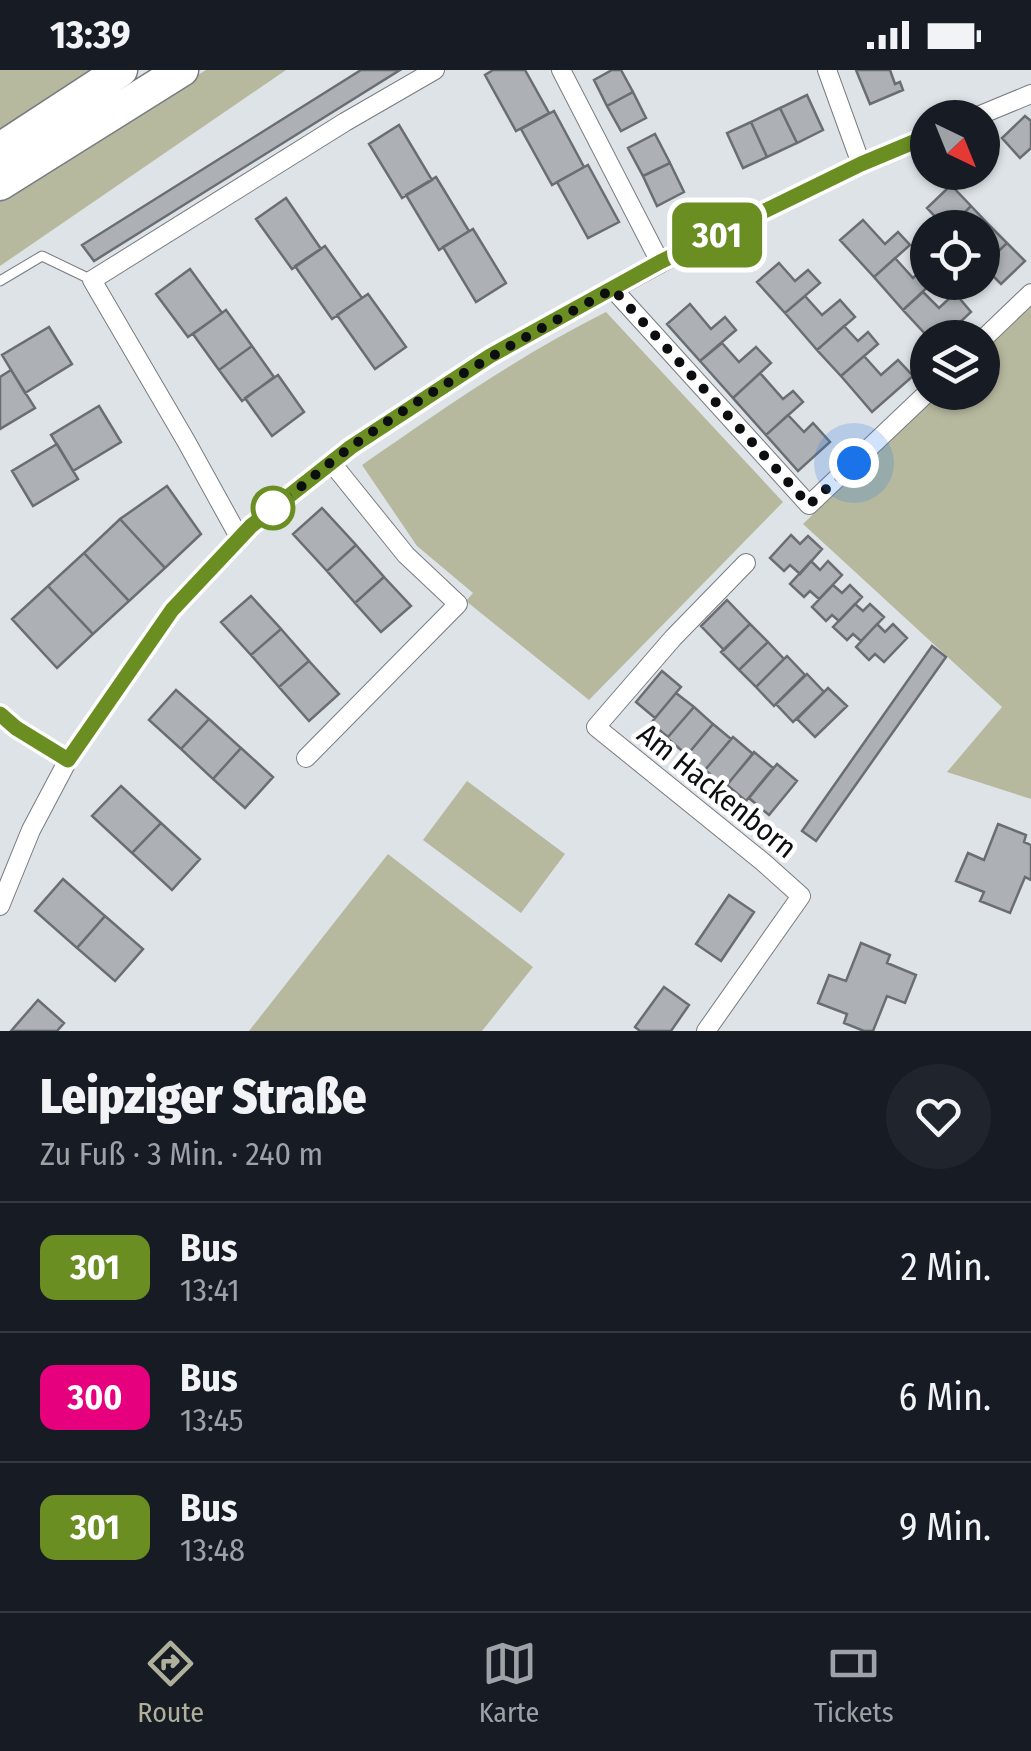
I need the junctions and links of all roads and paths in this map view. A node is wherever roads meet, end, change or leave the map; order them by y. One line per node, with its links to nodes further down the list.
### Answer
1 (121, 70): 9 (highway)
2 (182, 70): 11 (highway)
3 (435, 70): 14 (street)
4 (561, 70): 12 (street)
5 (827, 70): 10 (street)
6 (1031, 94): 7 (street)
7 (1000, 107)
8 (910, 144): 10 (street)
9 (0, 149)
10 (861, 164): 12 (street)
11 (0, 184)
12 (660, 262): 15 (street)
13 (0, 280): 14 (lane)
14 (92, 280): 20 (street)
15 (613, 289): 18 (street); 19 (street)
16 (1031, 293): 17 (street)
17 (1000, 323)
18 (910, 409)
19 (331, 462): 20 (street); 23 (street)
20 (239, 538): 24 (street)
21 (746, 563): 27 (street, Am Hackenborn)
22 (0, 714): 24 (street)
23 (306, 758)
24 (68, 760): 25 (street)
25 (4, 883): 26 (street)
26 (0, 906)
27 (706, 1031)

